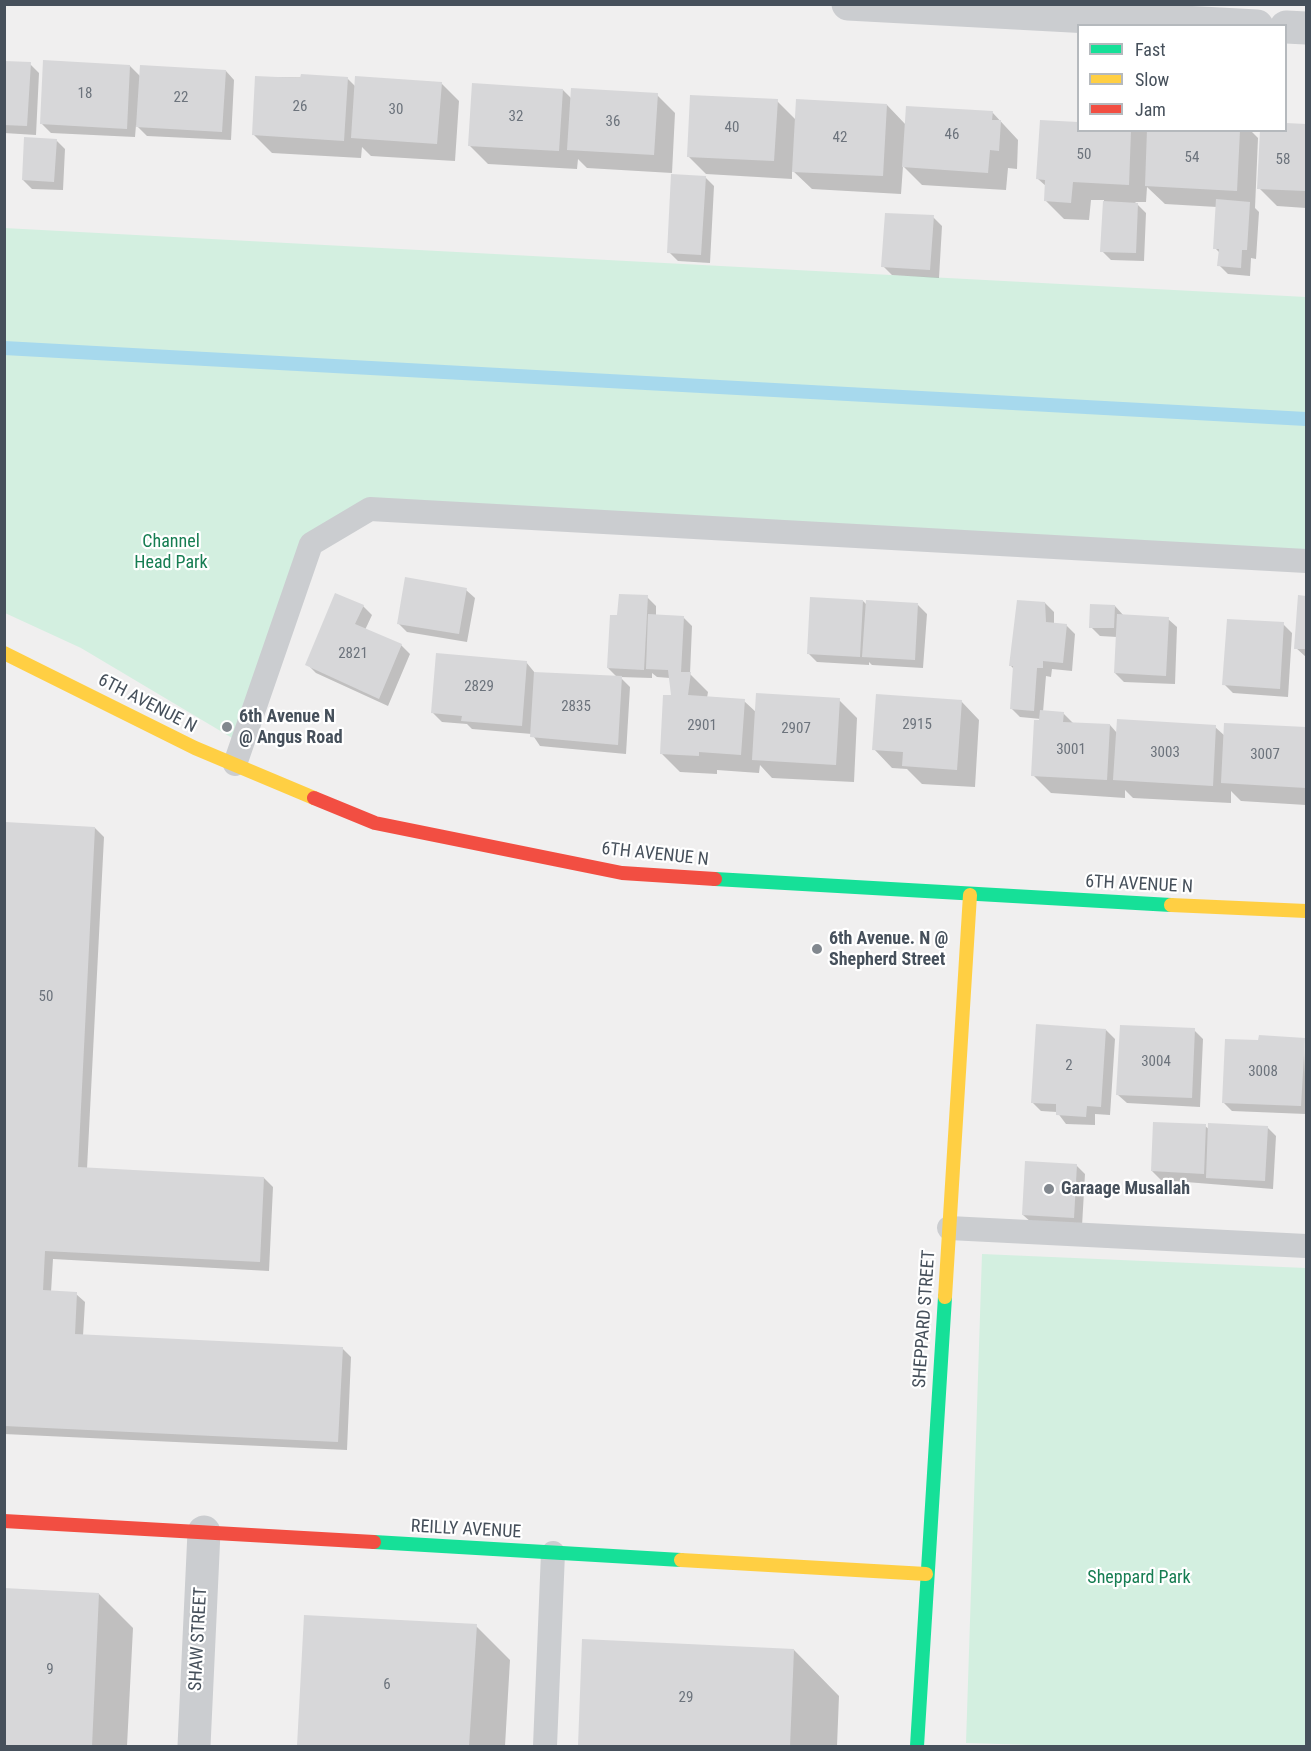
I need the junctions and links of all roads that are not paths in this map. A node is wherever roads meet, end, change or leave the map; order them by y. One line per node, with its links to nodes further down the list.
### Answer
1 (848, 4): 2 (street)
2 (1220, 24)
3 (1287, 27): 4 (street)
4 (1306, 28)
5 (1306, 561): 7 (lane)
6 (4, 653): 7 (street, 6TH AVENUE N)
7 (235, 764): 8 (street, 6TH AVENUE N)
8 (970, 894): 9 (street, 6TH AVENUE N); 10 (street, SHEPPARD STREET)
9 (1306, 911)
10 (949, 1228): 11 (lane); 15 (street, SHEPPARD STREET)
11 (1306, 1246)
12 (4, 1521): 13 (street, REILLY AVENUE)
13 (204, 1532): 14 (street, REILLY AVENUE); 16 (street, SHAW STREET)
14 (553, 1553): 15 (street, REILLY AVENUE); 17 (lane)
15 (926, 1574): 18 (street, SHEPPARD STREET)
16 (194, 1746)
17 (545, 1746)
18 (917, 1746)

